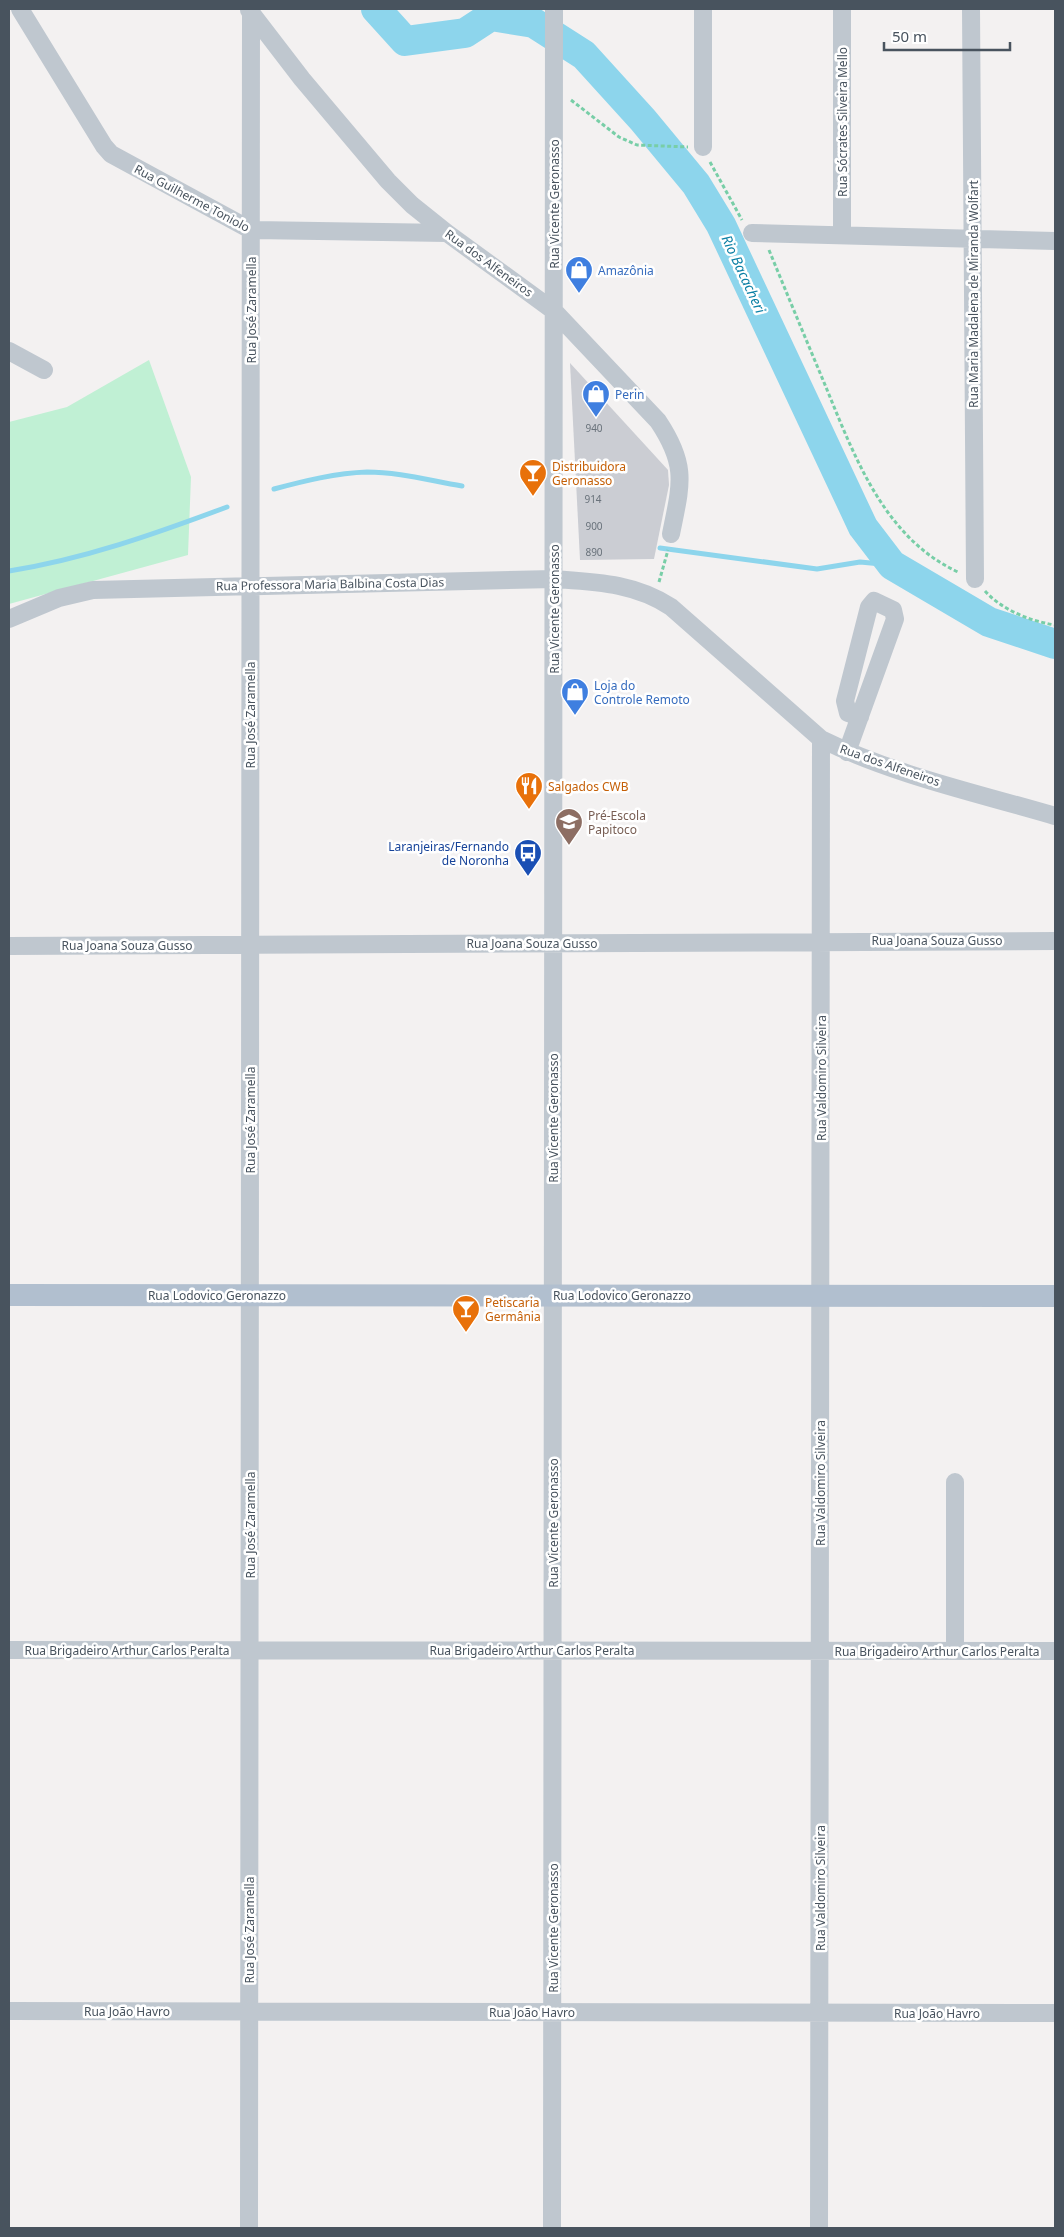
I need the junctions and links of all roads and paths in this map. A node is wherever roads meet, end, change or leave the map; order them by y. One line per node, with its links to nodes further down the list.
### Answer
1 (20, 9): 9 (street, Rua Guilherme Toniolo)
2 (703, 9): 8 (street)
3 (842, 9): 12 (street, Rua Sócrates Silveira Mello)
4 (971, 9): 13 (street, Rua Maria Madalena de Miranda Wolfart)
5 (250, 11): 9 (street, Rua José Zaramella); 10 (street, Rua dos Alfeneiros)
6 (554, 14): 7 (street, Rua Vicente Geronasso)
7 (554, 88): 8 (path); 15 (street, Rua Vicente Geronasso)
8 (703, 147): 11 (path)
9 (251, 230): 10 (street, Rua Guilherme Toniolo); 21 (street, Rua José Zaramella)
10 (447, 233): 15 (street, Rua dos Alfeneiros)
11 (752, 233): 12 (street); 20 (path)
12 (842, 235): 13 (street)
13 (972, 239): 14 (street); 20 (street, Rua Maria Madalena de Miranda Wolfart)
14 (1055, 241)
15 (554, 311): 18 (street, Rua dos Alfeneiros); 19 (street, Rua Vicente Geronasso)
16 (9, 351): 17 (street)
17 (44, 370)
18 (671, 534)
19 (554, 579): 21 (street, Rua Professora Maria Balbina Costa Dias); 22 (street, Rua Professora Maria Balbina Costa Dias); 31 (street, Rua Vicente Geronasso)
20 (975, 579): 24 (path)
21 (250, 586): 23 (street, Rua Professora Maria Balbina Costa Dias); 32 (street, Rua José Zaramella)
22 (655, 597): 26 (street, Rua dos Alfeneiros)
23 (9, 619)
24 (1055, 625)
25 (860, 717): 25 (street); 27 (street)
26 (821, 738): 27 (street, Rua dos Alfeneiros); 29 (street, Rua Valdomiro Silveira)
27 (847, 752): 28 (street, Rua dos Alfeneiros)
28 (1055, 816)
29 (821, 941): 30 (street, Rua Joana Souza Gusso); 31 (street, Rua Joana Souza Gusso); 37 (street, Rua Valdomiro Silveira)
30 (1055, 941)
31 (554, 942): 32 (street, Rua Joana Souza Gusso); 36 (street, Rua Vicente Geronasso)
32 (250, 944): 33 (street, Rua Joana Souza Gusso); 35 (street, Rua José Zaramella)
33 (9, 946)
34 (9, 1295): 35 (main road, Rua Lodovico Geronazzo)
35 (250, 1295): 36 (main road, Rua Lodovico Geronazzo); 41 (street, Rua José Zaramella)
36 (553, 1295): 37 (main road, Rua Lodovico Geronazzo); 42 (street, Rua Vicente Geronasso)
37 (820, 1296): 38 (main road, Rua Lodovico Geronazzo); 43 (street, Rua Valdomiro Silveira)
38 (1055, 1296)
39 (956, 1482): 44 (street)
40 (9, 1650): 41 (street, Rua Brigadeiro Arthur Carlos Peralta)
41 (250, 1650): 42 (street, Rua Brigadeiro Arthur Carlos Peralta); 47 (street, Rua José Zaramella)
42 (553, 1650): 43 (street, Rua Brigadeiro Arthur Carlos Peralta); 48 (street, Rua Vicente Geronasso)
43 (820, 1651): 44 (street, Rua Brigadeiro Arthur Carlos Peralta); 49 (street, Rua Valdomiro Silveira)
44 (955, 1651): 45 (street, Rua Brigadeiro Arthur Carlos Peralta)
45 (1055, 1651)
46 (9, 2011): 47 (street, Rua João Havro)
47 (249, 2012): 48 (street, Rua João Havro); 51 (street, Rua José Zaramella)
48 (552, 2012): 49 (street, Rua João Havro); 52 (street, Rua Vicente Geronasso)
49 (819, 2012): 50 (street, Rua João Havro); 53 (street, Rua Valdomiro Silveira)
50 (1055, 2013)
51 (249, 2228)
52 (552, 2228)
53 (819, 2228)

